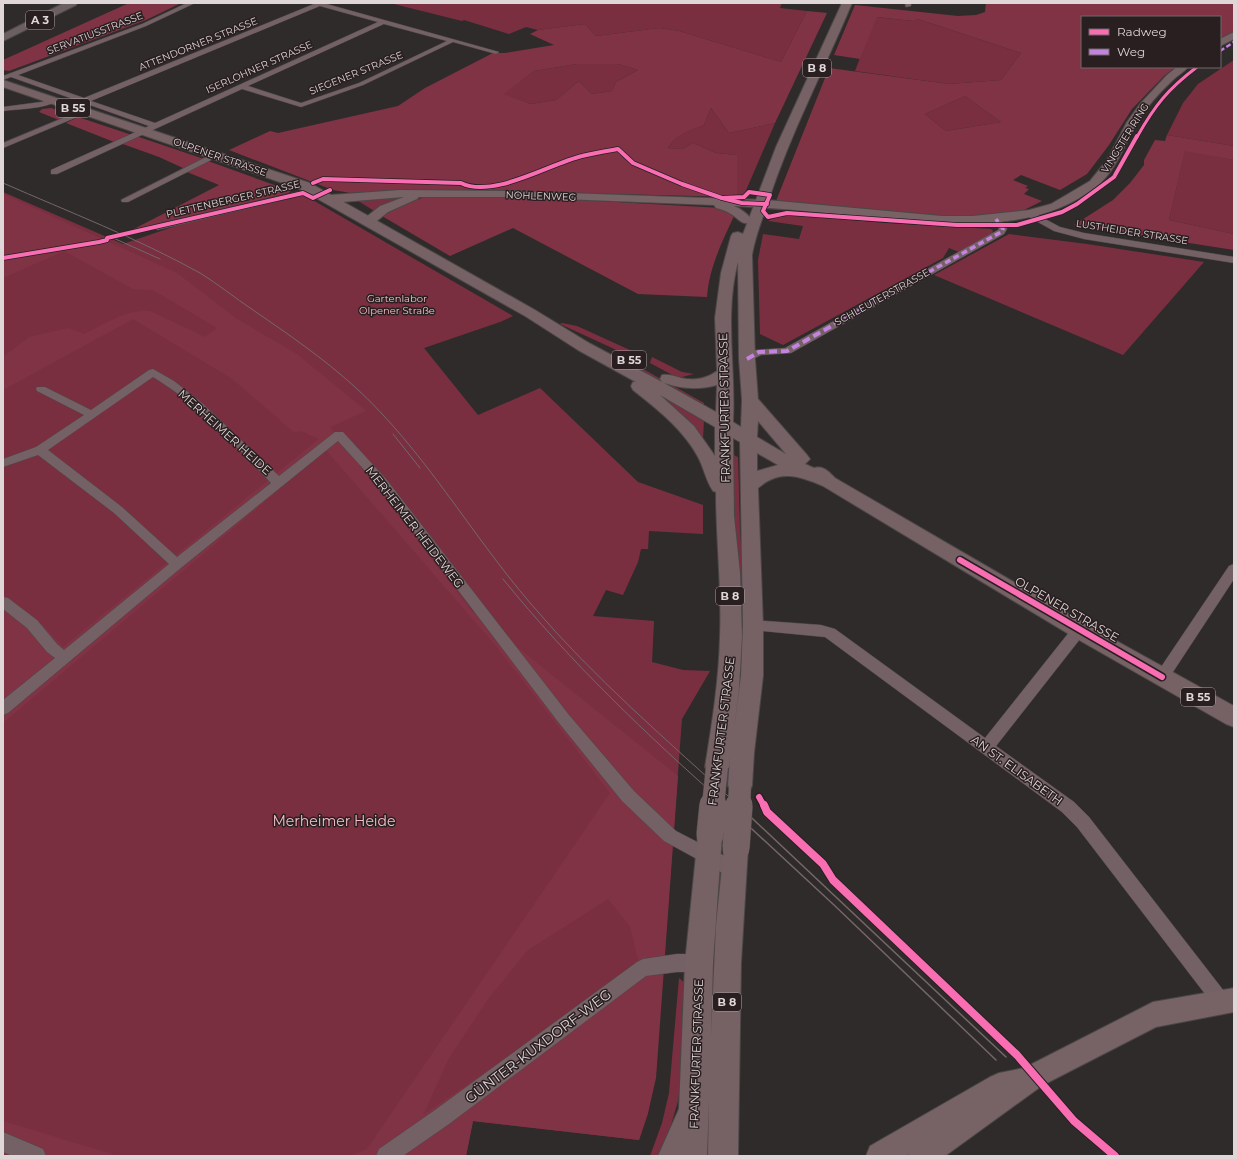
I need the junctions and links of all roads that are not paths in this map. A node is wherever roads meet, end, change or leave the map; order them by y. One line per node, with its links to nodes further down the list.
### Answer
1 (49, 3): 6 (highway, A 3)
2 (72, 3): 9 (highway, A 3)
3 (192, 3): 14 (street, SERVATIUSSTRASSE)
4 (847, 3): 31 (main road, FRANKFURTER STRASSE / B 8)
5 (318, 4): 7 (street); 19 (street, ATTENDORNER STRASSE)
6 (16, 19)
7 (385, 22): 10 (street); 17 (street, ISERLOHNER STRASSE)
8 (1234, 35): 11 (main road)
9 (3, 38)
10 (453, 40): 12 (street); 17 (street, SIEGENER STRASSE)
11 (1221, 42)
12 (496, 52)
13 (1182, 68): 33 (main road, VINGSTER RING)
14 (11, 75): 15 (street, SERVATIUSSTRASSE); 19 (street, OLPENER STRASSE)
15 (3, 78)
16 (3, 84): 18 (main road, OLPENER STRASSE / B 55)
17 (241, 86): 21 (street, ISERLOHNER STRASSE)
18 (52, 101): 19 (main road, OLPENER STRASSE / B 55); 20 (street)
19 (84, 107): 21 (street, OLPENER STRASSE); 22 (main road, OLPENER STRASSE / B 55); 23 (street, ATTENDORNER STRASSE)
20 (3, 109)
21 (154, 126): 22 (street, ISERLOHNER STRASSE)
22 (143, 131): 24 (main road, OLPENER STRASSE / B 55); 25 (street, ISERLOHNER STRASSE)
23 (3, 146)
24 (215, 156): 26 (main road, OLPENER STRASSE / B 55); 29 (street)
25 (54, 172)
26 (314, 190): 28 (main road, OLPENER STRASSE / B 55); 37 (street, PLETTENBERGER STRASSE)
27 (425, 193): 28 (main road, NOHLENWEG); 30 (main road, NOHLENWEG); 36 (main road)
28 (330, 198): 36 (main road, OLPENER STRASSE / B 55)
29 (125, 200)
30 (714, 202): 31 (main road, NOHLENWEG); 35 (main road)
31 (757, 204): 32 (main road, VINGSTER RING); 35 (main road, FRANKFURTER STRASSE / B 8)
32 (790, 206): 34 (main road, VINGSTER RING); 35 (main road)
33 (1030, 214): 34 (main road, VINGSTER RING); 38 (street, LUSTHEIDER STRASSE)
34 (996, 219): 40 (street, SCHLEUTERSTRASSE)
35 (750, 220): 40 (main road, FRANKFURTER STRASSE / B 8); 42 (main road, FRANKFURTER STRASSE / B 8)
36 (369, 221): 39 (main road, OLPENER STRASSE / B 55)
37 (157, 227)
38 (1234, 260)
39 (530, 313): 41 (main road, OLPENER STRASSE / B 55); 43 (main road, OLPENER STRASSE / B 55)
40 (747, 359): 45 (main road, FRANKFURTER STRASSE / B 8)
41 (616, 364): 47 (main road, OLPENER STRASSE / B 55); 54 (main road)
42 (725, 373): 43 (main road); 47 (main road, FRANKFURTER STRASSE / B 8)
43 (668, 379): 47 (main road, OLPENER STRASSE / B 55)
44 (41, 389): 46 (street)
45 (750, 400): 48 (main road, FRANKFURTER STRASSE / B 8); 51 (main road)
46 (91, 414): 49 (street, MERHEIMER HEIDE); 52 (street, MERHEIMER HEIDE)
47 (724, 418): 48 (main road, B 55); 54 (main road, FRANKFURTER STRASSE / B 8)
48 (749, 434): 51 (main road, B 55); 53 (main road, FRANKFURTER STRASSE / B 8)
49 (40, 450): 50 (street, MERHEIMER HEIDE); 55 (street)
50 (4, 462)
51 (802, 465): 53 (main road); 59 (main road, OLPENER STRASSE / B 55)
52 (278, 482): 55 (street, MERHEIMER HEIDEWEG); 65 (street, MERHEIMER HEIDEWEG)
53 (749, 486): 58 (main road, FRANKFURTER STRASSE / B 8)
54 (725, 516): 65 (main road, FRANKFURTER STRASSE / B 8, bridge)
55 (177, 564): 60 (street, MERHEIMER HEIDEWEG)
56 (1234, 568): 61 (street)
57 (3, 602): 60 (street)
58 (753, 625): 64 (street, AN ST. ELISABETH); 66 (main road, FRANKFURTER STRASSE / B 8, bridge)
59 (1079, 630): 61 (main road, OLPENER STRASSE / B 55); 64 (street)
60 (64, 657): 62 (street)
61 (1162, 676): 63 (main road, OLPENER STRASSE / B 55)
62 (3, 709)
63 (1234, 717)
64 (986, 748): 68 (street, AN ST. ELISABETH)
65 (709, 845): 66 (street, MERHEIMER HEIDEWEG); 67 (main road, FRANKFURTER STRASSE / B 8)
66 (735, 859): 76 (main road, FRANKFURTER STRASSE / B 8)
67 (699, 963): 70 (main road, FRANKFURTER STRASSE / B 8); 73 (street, GÜNTER-KUXDORF-WEG)
68 (1227, 1000): 69 (main road)
69 (1034, 1076): 77 (main road); 78 (main road)
70 (694, 1109): 74 (main road); 75 (main road, FRANKFURTER STRASSE / B 8)
71 (3, 1142): 72 (street)
72 (36, 1156)
73 (386, 1156)
74 (673, 1156)
75 (692, 1156)
76 (723, 1156)
77 (880, 1156)
78 (922, 1156)

